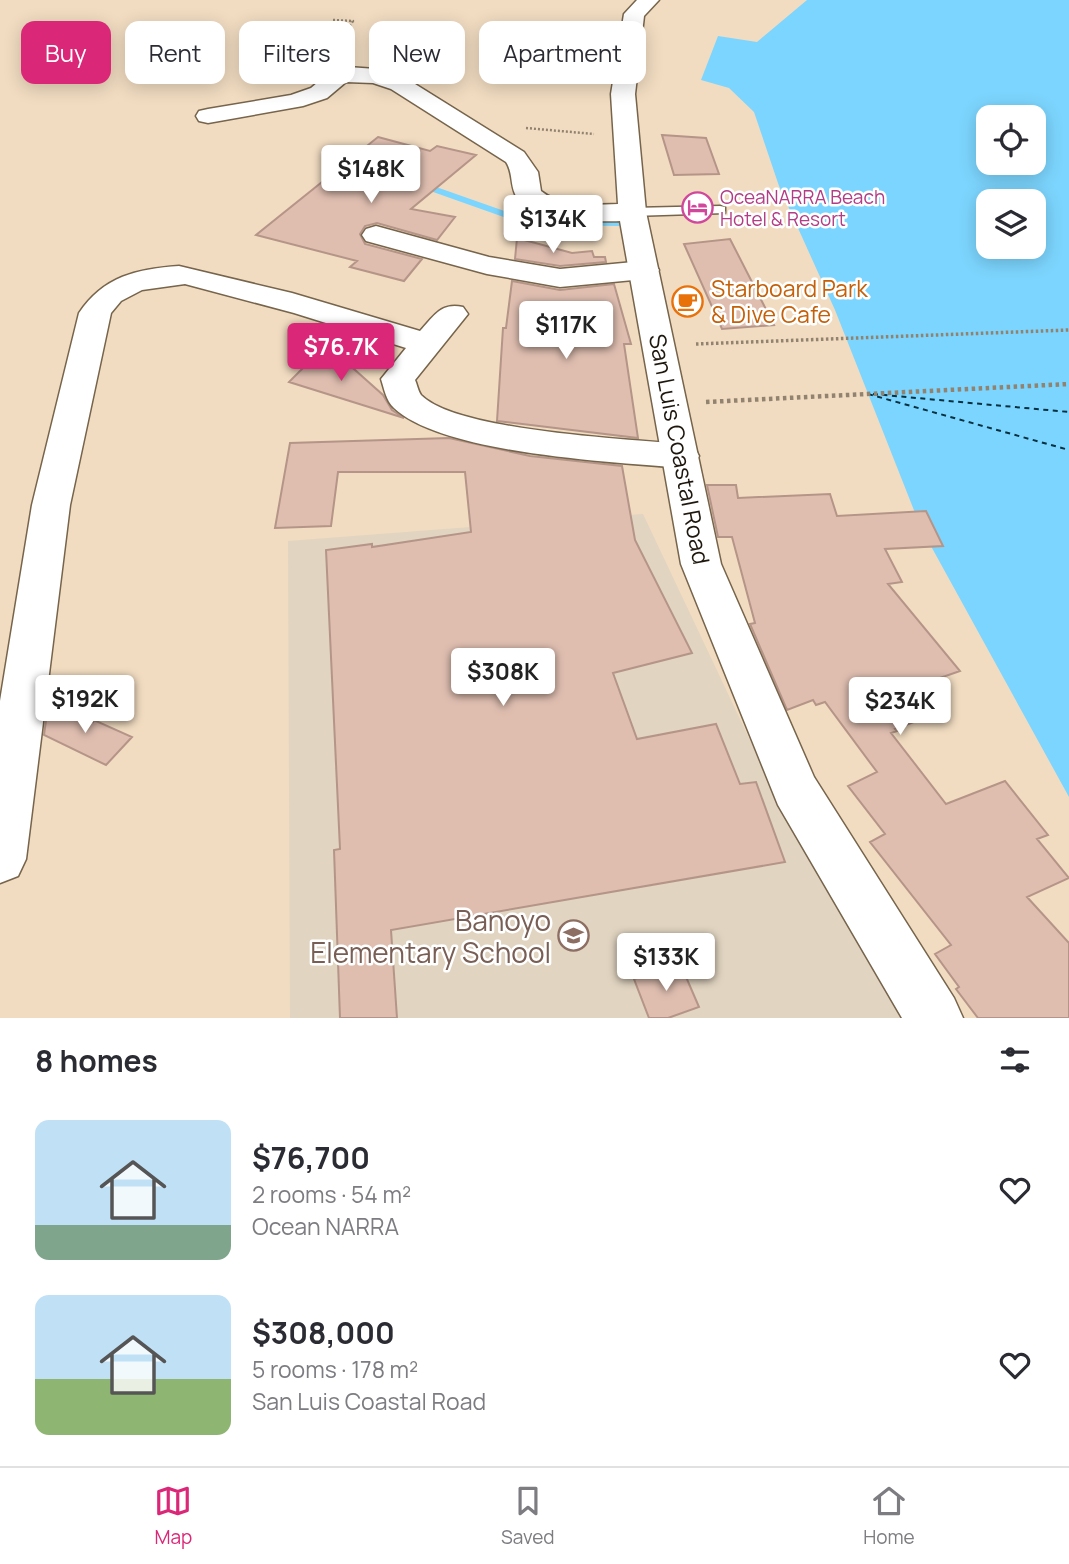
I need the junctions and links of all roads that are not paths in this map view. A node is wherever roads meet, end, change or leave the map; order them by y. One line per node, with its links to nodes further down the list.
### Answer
1 (649, 0): 4 (street, San Luis Coastal Road)
2 (208, 116): 4 (street)
3 (720, 210): 4 (lane)
4 (632, 212): 6 (street, San Luis Coastal Road)
5 (376, 235): 6 (street)
6 (644, 270): 9 (street, San Luis Coastal Road)
7 (452, 314): 8 (street)
8 (427, 344): 9 (street); 10 (street)
9 (681, 456): 11 (street, San Luis Coastal Road)
10 (0, 859)
11 (934, 1018)

